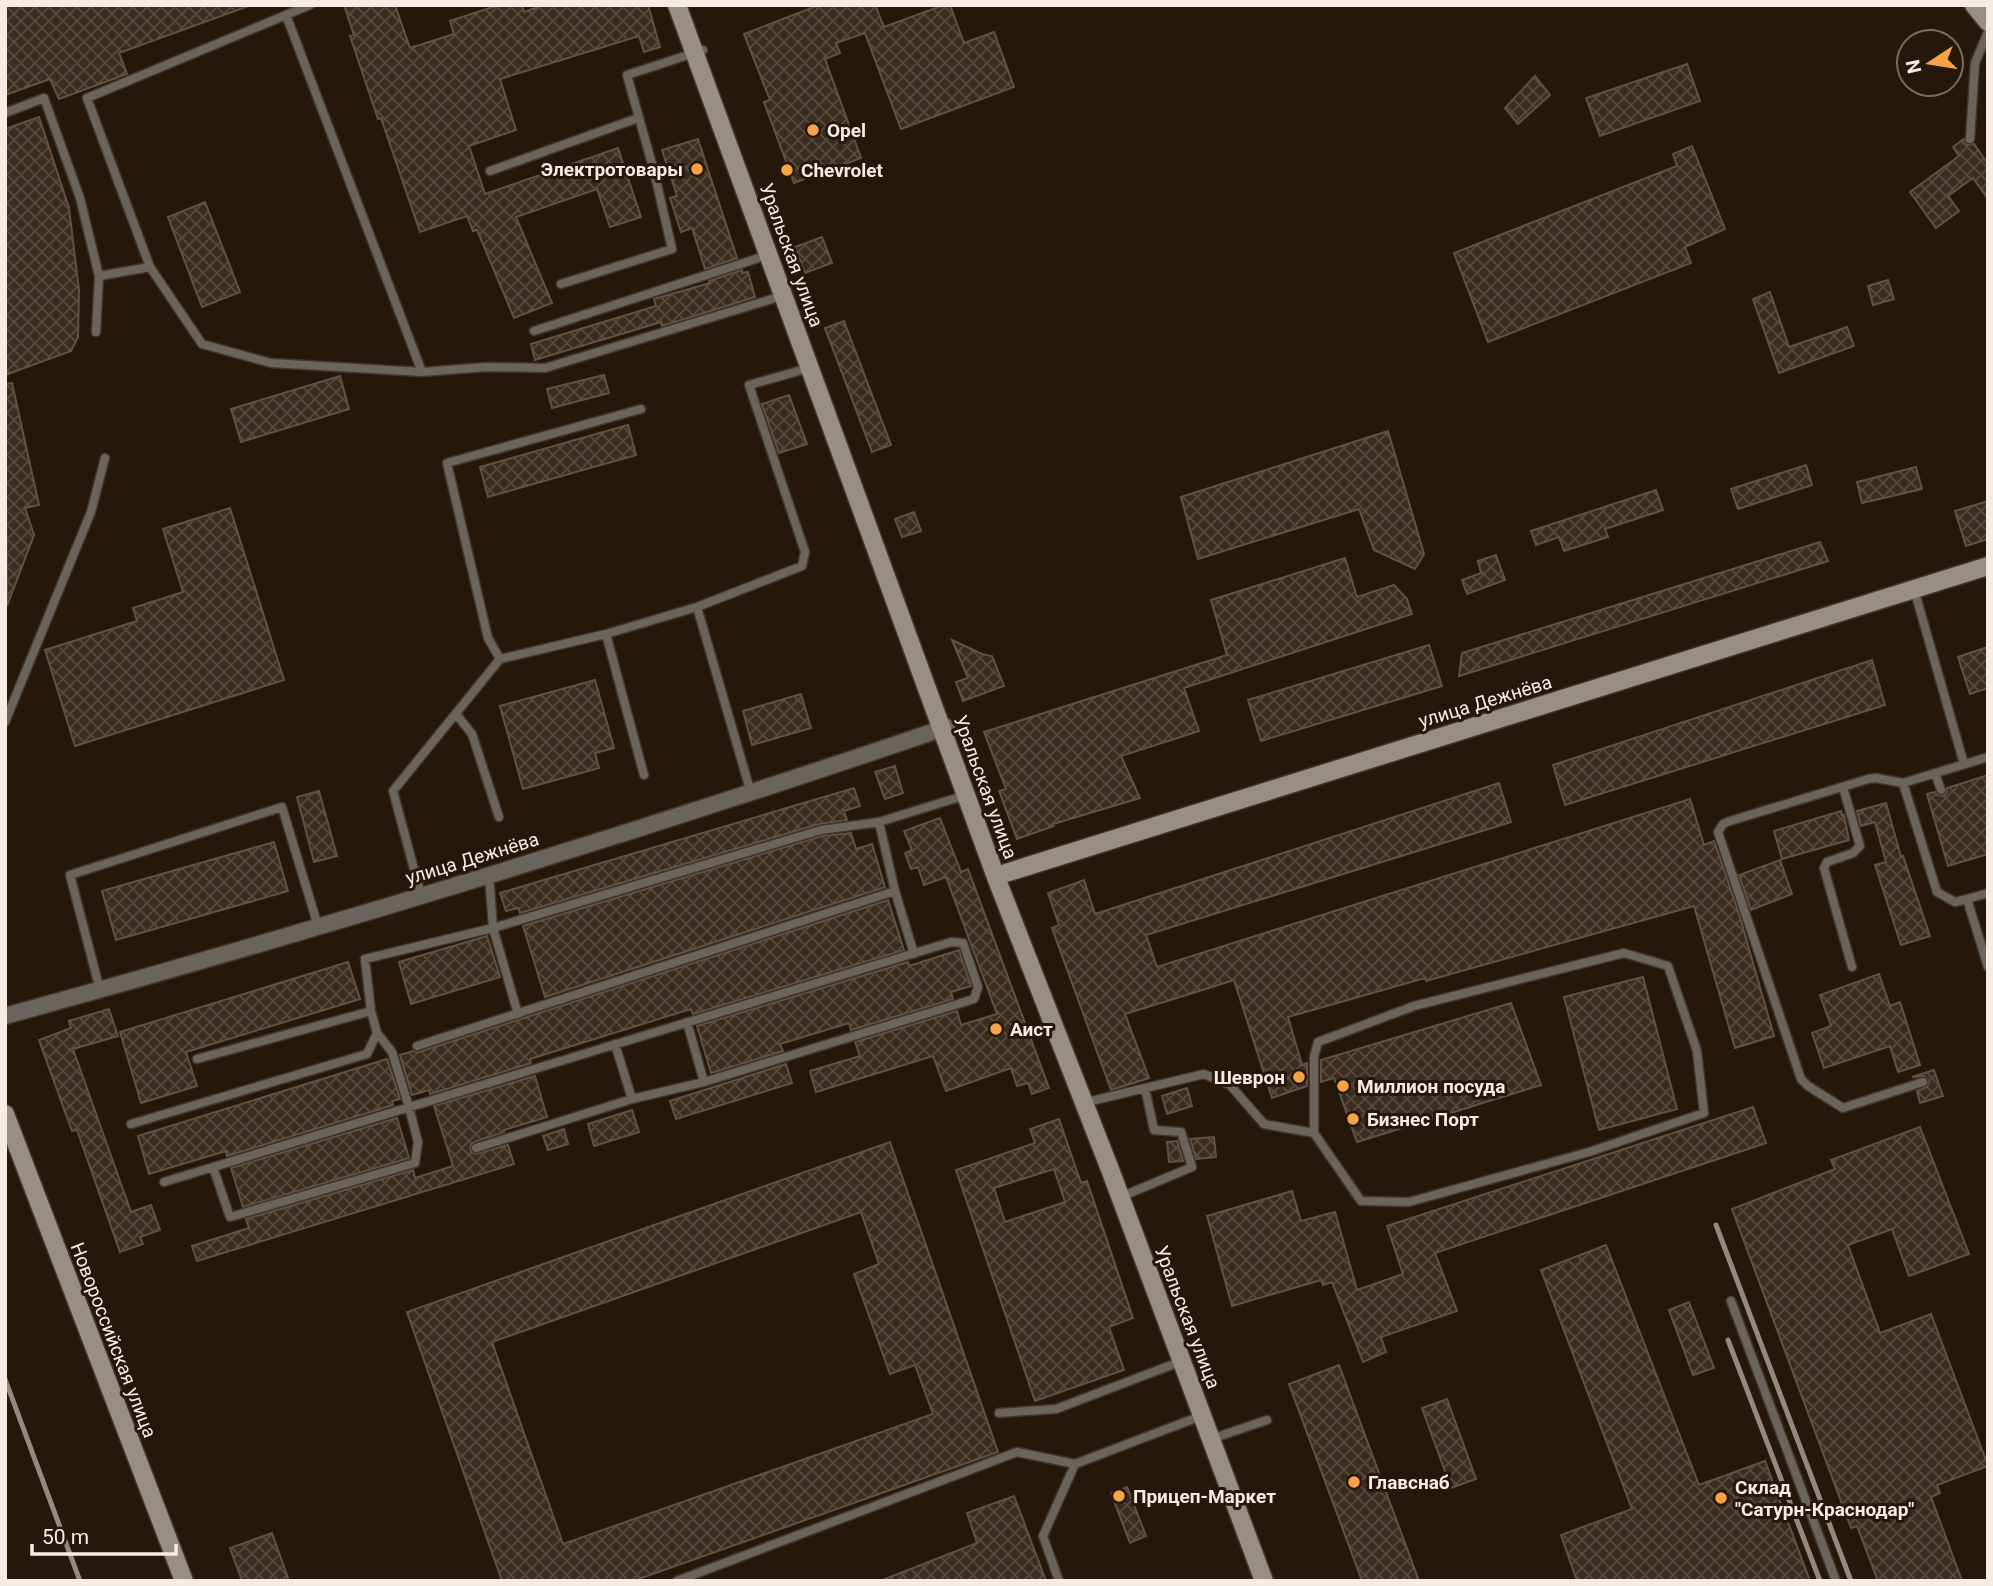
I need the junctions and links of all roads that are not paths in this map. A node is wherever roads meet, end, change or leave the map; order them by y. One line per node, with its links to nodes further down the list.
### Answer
1 (310, 5): 5 (lane)
2 (677, 5): 8 (main road, Уральская улица)
3 (686, 5): 8 (main road, Уральская улица)
4 (1974, 5): 6 (main road)
5 (286, 15): 14 (lane); 21 (lane)
6 (1988, 22)
7 (1988, 32): 11 (lane)
8 (699, 51): 10 (lane); 13 (main road, Уральская улица)
9 (5, 113): 15 (lane)
10 (638, 118): 12 (lane); 16 (lane)
11 (1970, 139)
12 (491, 172)
13 (772, 254): 17 (main road, Уральская улица); 18 (lane)
14 (150, 267): 15 (lane); 21 (lane)
15 (99, 276): 19 (lane)
16 (561, 284)
17 (787, 294): 20 (main road, Уральская улица); 21 (lane)
18 (534, 331)
19 (96, 332)
20 (813, 366): 26 (lane); 31 (main road, Уральская улица)
21 (422, 372)
22 (641, 409): 28 (lane)
23 (106, 458): 30 (lane)
24 (1988, 566): 25 (main road, улица Дежнёва)
25 (1914, 589): 33 (lane); 43 (main road, улица Дежнёва)
26 (697, 607): 27 (lane); 39 (lane)
27 (606, 634): 28 (lane); 35 (lane)
28 (500, 659): 29 (lane)
29 (456, 714): 41 (lane); 47 (lane)
30 (5, 722)
31 (944, 728): 39 (street, улица Дежнёва); 40 (main road, Уральская улица); 43 (main road, Уральская улица)
32 (1988, 757): 33 (lane)
33 (1964, 764): 34 (lane)
34 (1935, 773): 36 (lane); 38 (lane)
35 (644, 775)
36 (1903, 783): 37 (lane); 48 (lane)
37 (1843, 787): 52 (lane); 64 (lane)
38 (1941, 790)
39 (751, 793): 44 (street, улица Дежнёва)
40 (966, 795): 42 (lane); 43 (main road, Уральская улица)
41 (499, 817)
42 (879, 822): 45 (lane); 50 (lane)
43 (999, 874): 67 (main road, Уральская улица); 77 (main road, Уральская улица)
44 (488, 875): 47 (street, улица Дежнёва); 50 (lane)
45 (895, 891): 51 (lane); 56 (lane)
46 (1988, 893): 48 (lane)
47 (421, 895): 49 (street, улица Дежнёва)
48 (1967, 899): 53 (lane)
49 (318, 926): 54 (street, улица Дежнёва); 54 (lane)
50 (493, 928): 55 (lane); 56 (lane)
51 (914, 954): 58 (lane); 63 (lane)
52 (1852, 967)
53 (1988, 967)
54 (100, 990): 57 (street, улица Дежнёва)
55 (371, 1011): 59 (lane); 62 (lane)
56 (518, 1014): 61 (lane)
57 (5, 1016)
58 (687, 1022): 60 (lane); 63 (lane)
59 (377, 1033): 68 (lane); 70 (lane)
60 (615, 1044): 66 (lane); 68 (lane)
61 (417, 1046)
62 (197, 1059)
63 (704, 1082): 66 (lane)
64 (1923, 1082)
65 (1145, 1088): 67 (lane); 71 (lane); 75 (lane)
66 (632, 1099): 72 (lane)
67 (1087, 1102): 75 (main road, Уральская улица)
68 (409, 1107): 73 (lane); 73 (lane)
69 (5, 1114): 83 (main road, Новороссийская улица)
70 (131, 1124)
71 (1314, 1133): 71 (lane)
72 (476, 1148)
73 (213, 1167): 74 (lane)
74 (164, 1182)
75 (1123, 1196): 79 (main road, Уральская улица)
76 (1731, 1301): 87 (lane)
77 (1182, 1361): 78 (lane); 79 (main road, Уральская улица)
78 (999, 1413)
79 (1204, 1415): 81 (main road, Уральская улица); 82 (lane); 86 (main road, Уральская улица)
80 (1267, 1420): 81 (lane)
81 (1214, 1438): 86 (main road, Уральская улица)
82 (1075, 1464): 84 (lane); 85 (lane)
83 (184, 1581)
84 (677, 1581)
85 (1059, 1581)
86 (1266, 1581)
87 (1836, 1581)

